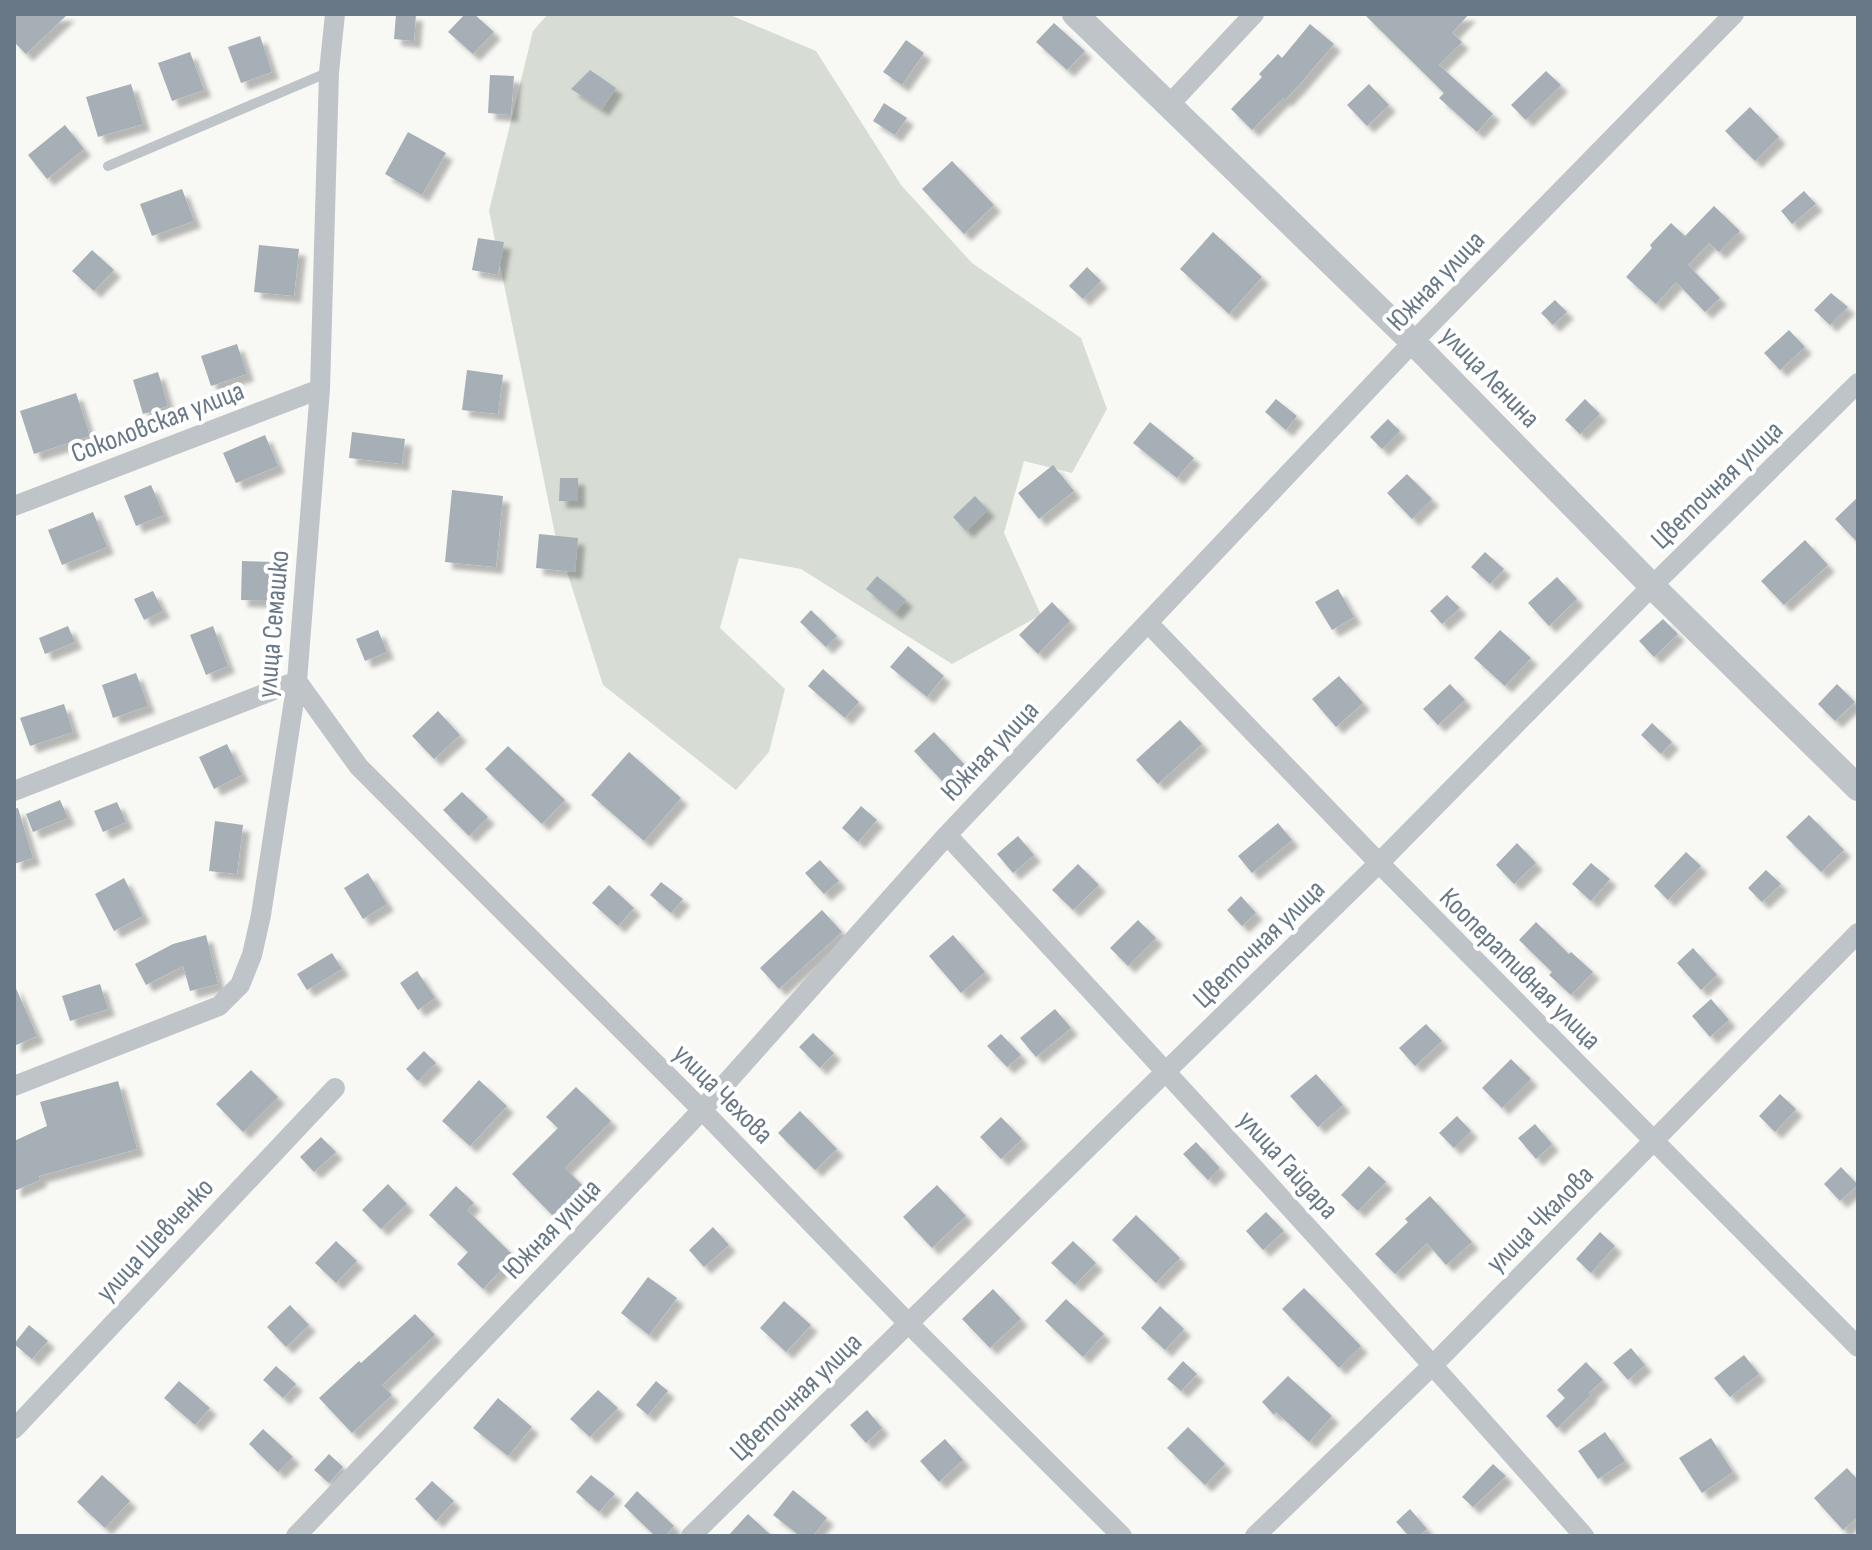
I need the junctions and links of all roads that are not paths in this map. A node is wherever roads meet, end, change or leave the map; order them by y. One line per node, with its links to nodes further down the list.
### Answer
1 (335, 14): 5 (street, улица Семашко)
2 (1075, 14): 6 (street, улица Ленина)
3 (1254, 14): 6 (street)
4 (1734, 14): 8 (street, Южная улица)
5 (329, 72): 7 (lane); 10 (street, улица Семашко)
6 (1168, 106): 8 (street, улица Ленина)
7 (108, 166)
8 (1413, 342): 12 (street, улица Ленина); 13 (street, Южная улица)
9 (1858, 383): 12 (street, Цветочная улица)
10 (320, 389): 11 (street, Соколовская улица); 14 (street, улица Семашко)
11 (14, 506)
12 (1652, 586): 15 (street, улица Ленина); 18 (street, Цветочная улица)
13 (1149, 624): 17 (street, Южная улица); 18 (street, Кооперативная улица)
14 (297, 681): 16 (street); 21 (street, улица Семашко); 23 (street, улица Чехова)
15 (1858, 788)
16 (14, 791)
17 (947, 835): 20 (street, улица Гайдара); 23 (street, Южная улица)
18 (1379, 863): 20 (street, Цветочная улица); 24 (street, Кооперативная улица)
19 (1858, 933): 24 (street, улица Чкалова)
20 (1167, 1072): 25 (street, Цветочная улица); 27 (street, улица Гайдара)
21 (14, 1086)
22 (335, 1088): 28 (street, улица Шевченко)
23 (702, 1110): 25 (street, улица Чехова); 29 (street, Южная улица)
24 (1654, 1142): 26 (street, Кооперативная улица); 27 (street, улица Чкалова)
25 (909, 1324): 30 (street, Цветочная улица); 31 (street, улица Чехова)
26 (1858, 1347)
27 (1434, 1364): 32 (street, улица Чкалова); 33 (street, улица Гайдара)
28 (14, 1429)
29 (296, 1536)
30 (691, 1536)
31 (1122, 1536)
32 (1255, 1536)
33 (1584, 1536)

